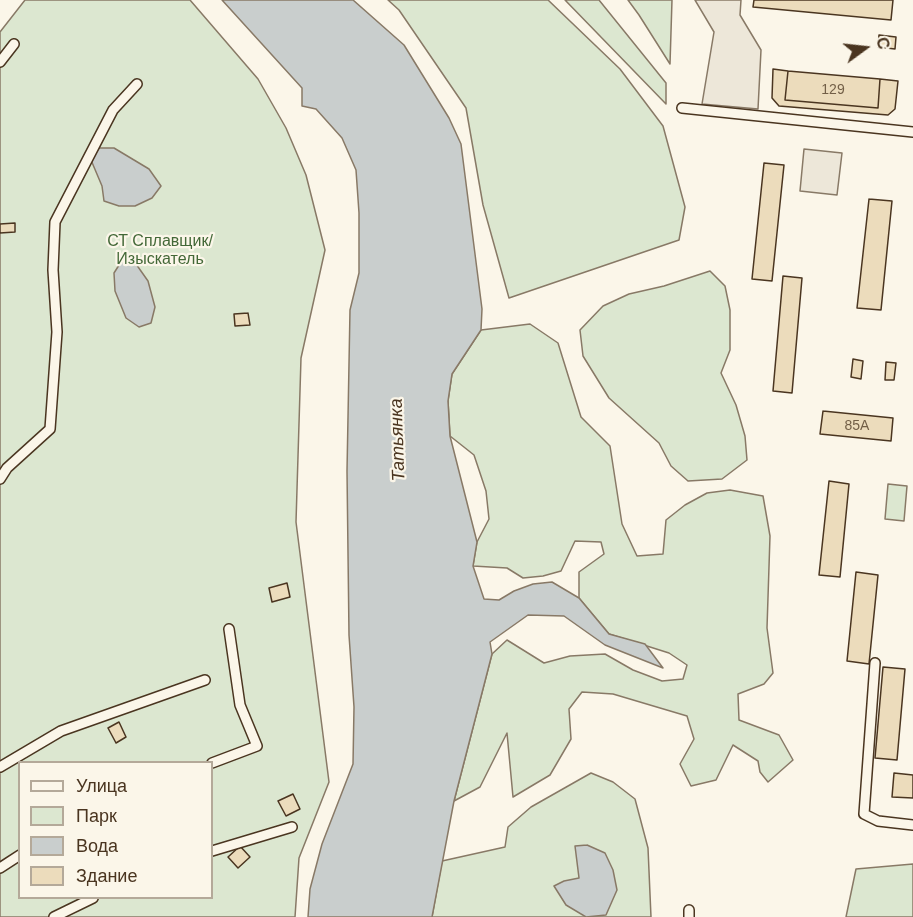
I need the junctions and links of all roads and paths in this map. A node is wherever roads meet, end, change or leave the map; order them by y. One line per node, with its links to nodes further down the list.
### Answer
1 (14, 44): 2 (street)
2 (0, 62)
3 (136, 84): 6 (street)
4 (682, 108): 5 (street)
5 (913, 132)
6 (0, 479)
7 (229, 629): 10 (street)
8 (875, 663): 12 (street)
9 (205, 680): 11 (street)
10 (213, 763)
11 (0, 767)
12 (913, 825)
13 (292, 827): 14 (street)
14 (213, 851)
15 (18, 856): 16 (street)
16 (0, 868)
17 (89, 899): 18 (street)
18 (54, 917)

